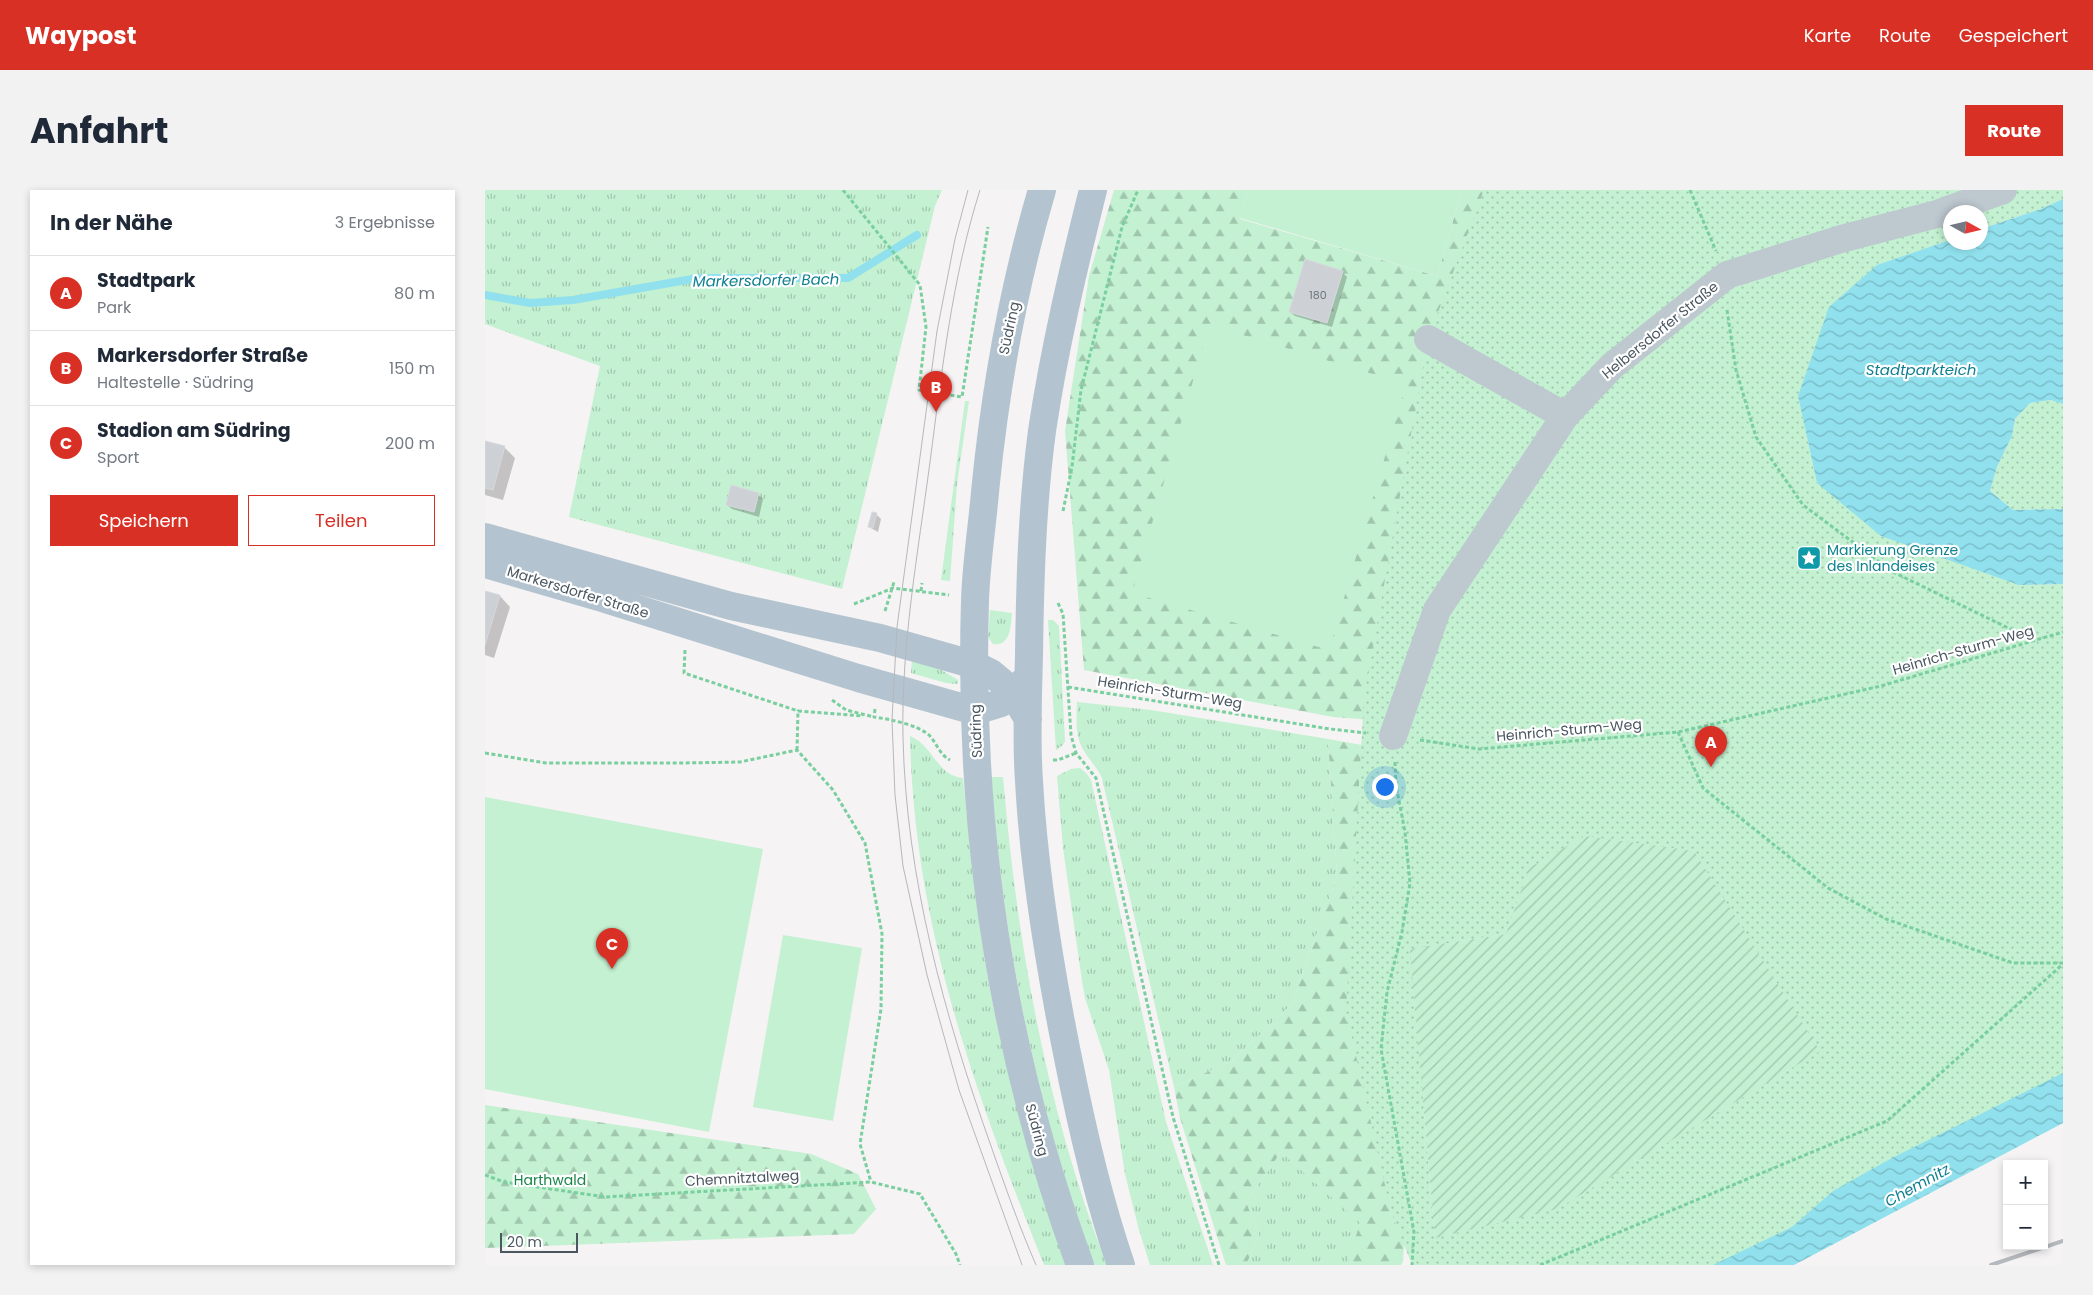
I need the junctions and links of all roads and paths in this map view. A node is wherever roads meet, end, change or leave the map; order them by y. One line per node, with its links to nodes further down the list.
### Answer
1 (843, 190): 7 (path)
2 (1042, 190): 19 (main road, Südring)
3 (1093, 190): 21 (main road)
4 (1138, 190): 11 (path)
5 (1689, 190): 8 (path)
6 (2003, 190): 8 (lane, Helbersdorfer Straße)
7 (988, 227)
8 (1727, 275): 10 (lane, Helbersdorfer Straße); 25 (path)
9 (1428, 339): 10 (lane)
10 (1565, 416): 35 (lane, Helbersdorfer Straße)
11 (1063, 513)
12 (485, 537): 26 (main road, Markersdorfer Straße)
13 (485, 564): 23 (main road, Markersdorfer Straße)
14 (894, 582): 16 (path)
15 (922, 583): 17 (path)
16 (893, 588): 17 (path); 20 (path)
17 (921, 591): 19 (path)
18 (1056, 598): 22 (path)
19 (975, 600): 26 (main road, Südring)
20 (849, 606)
21 (1030, 608): 22 (path); 27 (main road)
22 (1063, 614): 28 (path)
23 (687, 625): 30 (path); 31 (main road, Markersdorfer Straße)
24 (2063, 632): 25 (path, Heinrich-Sturm-Weg)
25 (2035, 642): 34 (path, Heinrich-Sturm-Weg)
26 (975, 665): 29 (main road, Markersdorfer Straße); 31 (main road, Südring)
27 (1029, 672): 29 (main road); 33 (main road)
28 (1068, 687): 35 (path, Heinrich-Sturm-Weg); 44 (path)
29 (1013, 694): 31 (main road); 33 (main road, Markersdorfer Straße)
30 (798, 711): 32 (path); 36 (path)
31 (975, 711): 42 (main road, Südring)
32 (875, 717)
33 (1028, 719): 43 (main road)
34 (1678, 732): 35 (path, Heinrich-Sturm-Weg); 38 (path)
35 (1393, 736): 45 (path)
36 (797, 750): 37 (path); 40 (path)
37 (485, 753)
38 (2063, 964): 46 (path)
39 (485, 1175): 40 (path, Chemnitztalweg)
40 (871, 1182): 41 (path, Chemnitztalweg)
41 (960, 1265)
42 (1080, 1265)
43 (1121, 1265)
44 (1219, 1265)
45 (1412, 1265)
46 (1540, 1265)

